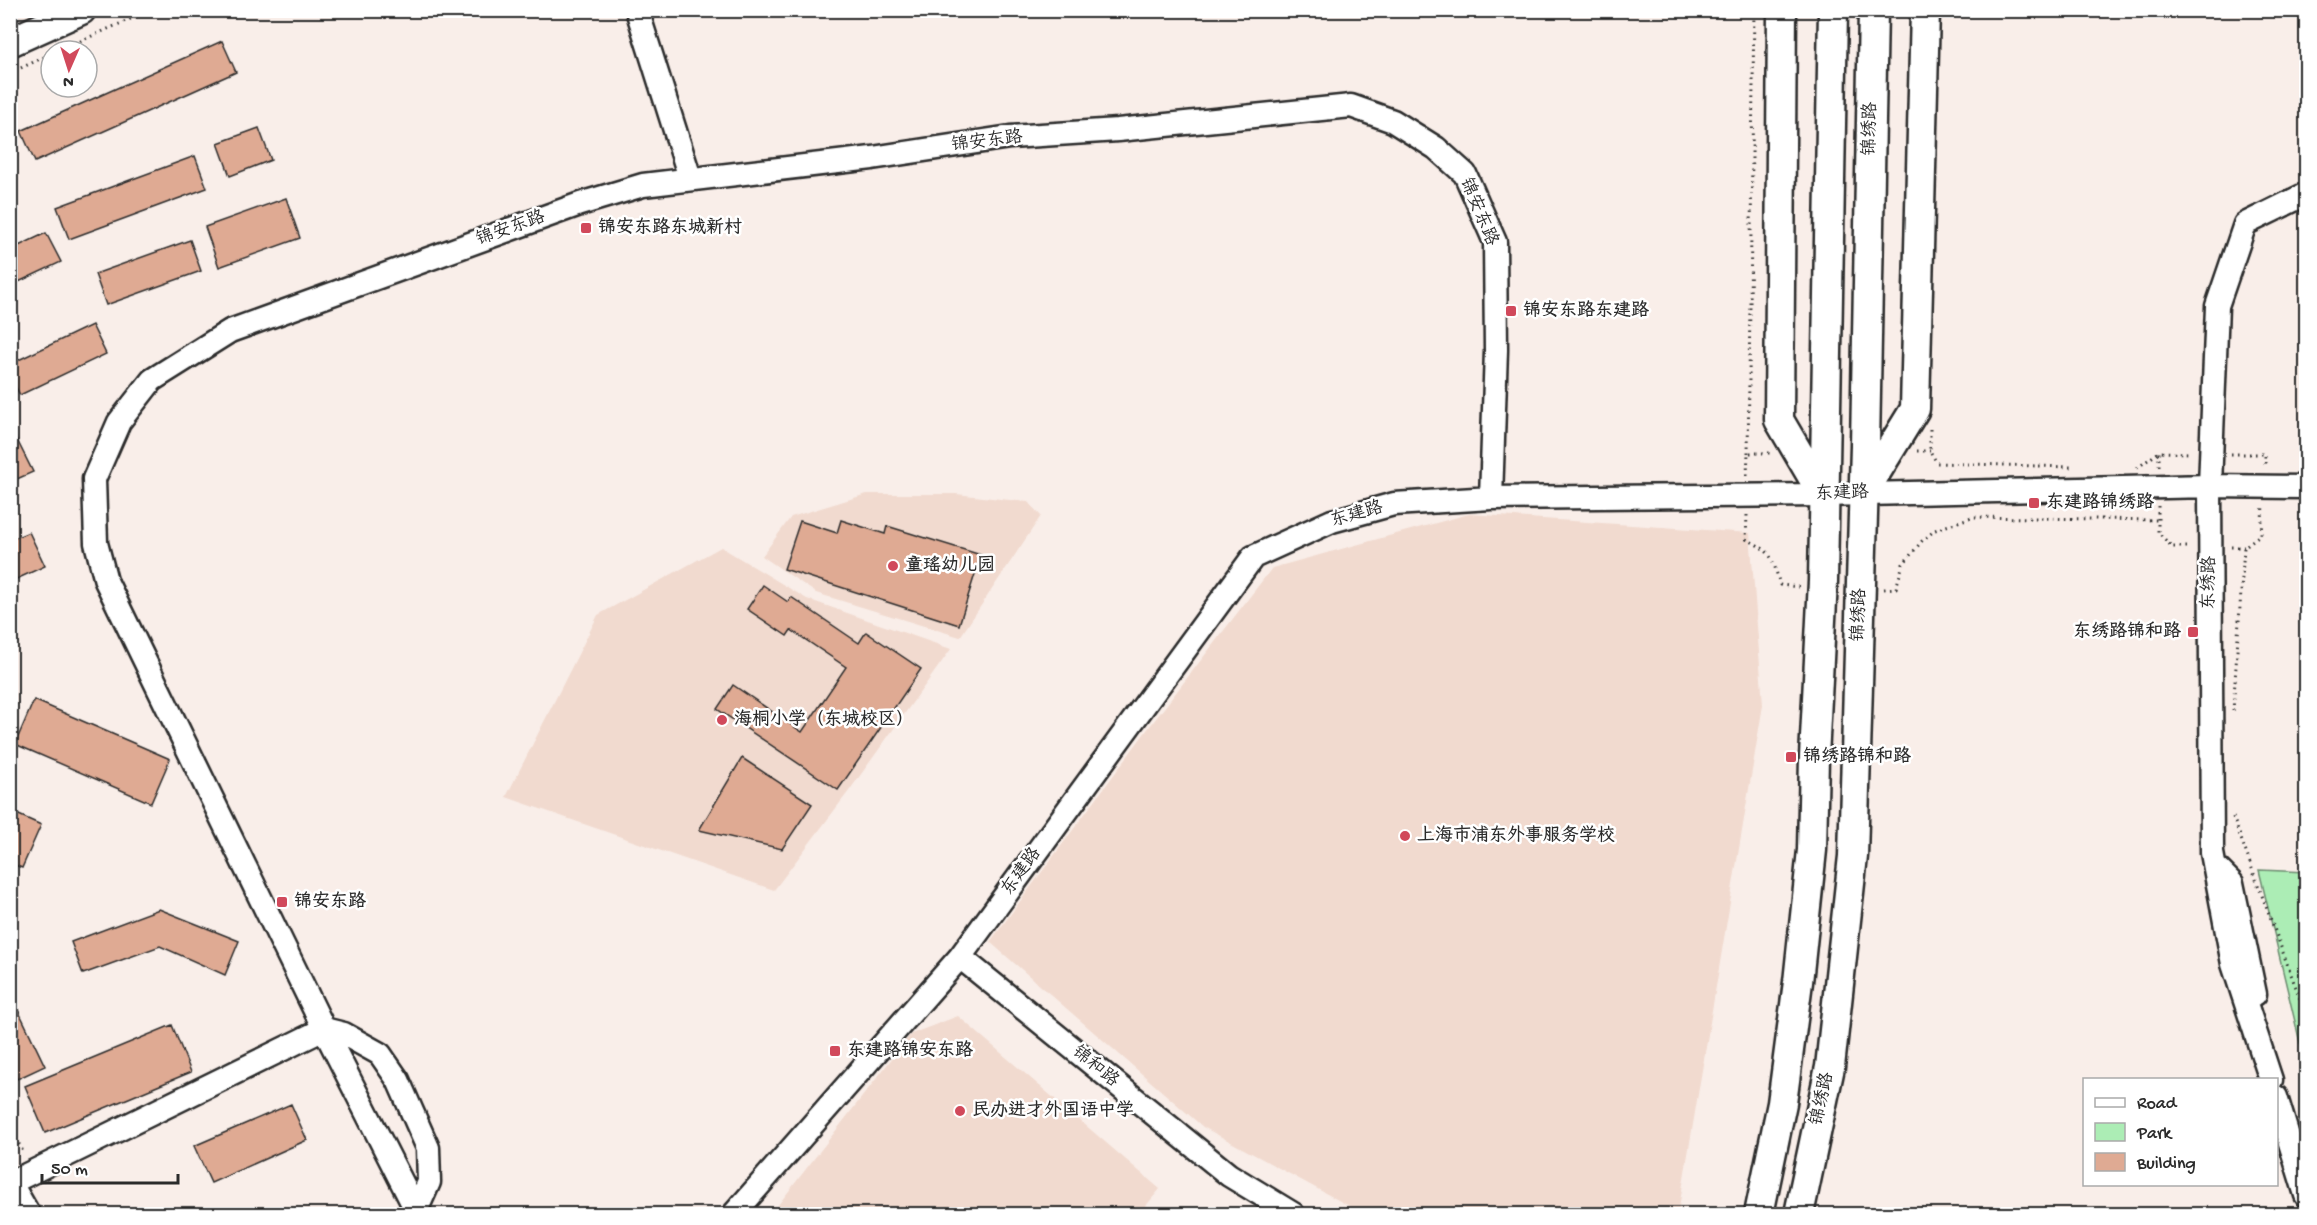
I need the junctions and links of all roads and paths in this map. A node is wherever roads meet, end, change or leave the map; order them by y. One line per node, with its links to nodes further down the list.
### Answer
1 (81, 10): 10 (main road)
2 (152, 10): 9 (path)
3 (637, 10): 13 (street)
4 (1754, 10): 19 (path)
5 (1782, 10): 17 (main road)
6 (1833, 10): 24 (main road)
7 (1874, 10): 23 (main road, 锦绣路)
8 (1925, 10): 15 (main road)
9 (86, 39)
10 (10, 42)
11 (39, 60): 12 (path)
12 (10, 73)
13 (690, 178): 26 (street, 锦安东路); 33 (street, 锦安东路)
14 (2307, 194): 20 (street, 东绣路)
15 (1889, 451): 16 (path); 23 (main road)
16 (1930, 451)
17 (1798, 452): 19 (path); 24 (main road)
18 (2159, 452): 21 (path)
19 (1748, 453): 25 (path)
20 (2210, 486): 21 (street, 东建路); 22 (street, 东建路); 28 (street, 东绣路)
21 (2158, 487): 23 (street, 东建路); 27 (path)
22 (2307, 487)
23 (1863, 494): 24 (street, 东建路); 31 (main road, 锦绣路)
24 (1824, 495): 25 (street, 东建路); 30 (main road)
25 (1747, 496): 26 (street, 东建路); 30 (path)
26 (1491, 498): 32 (street, 东建路)
27 (2158, 520): 28 (path); 31 (path)
28 (2211, 547): 29 (path); 34 (street, 东绣路)
29 (2244, 547)
30 (1822, 589): 45 (main road)
31 (1861, 589): 46 (main road, 锦绣路)
32 (960, 957): 43 (street, 东建路); 44 (street, 锦和路)
33 (324, 1029): 38 (street); 41 (street, 锦安东路); 41 (street)
34 (2270, 1078)
35 (2278, 1100): 40 (street)
36 (10, 1128): 37 (path)
37 (24, 1153)
38 (10, 1183)
39 (10, 1188): 42 (main road)
40 (2307, 1195)
41 (417, 1213)
42 (25, 1215)
43 (734, 1215)
44 (1293, 1215)
45 (1759, 1215)
46 (1799, 1215)

